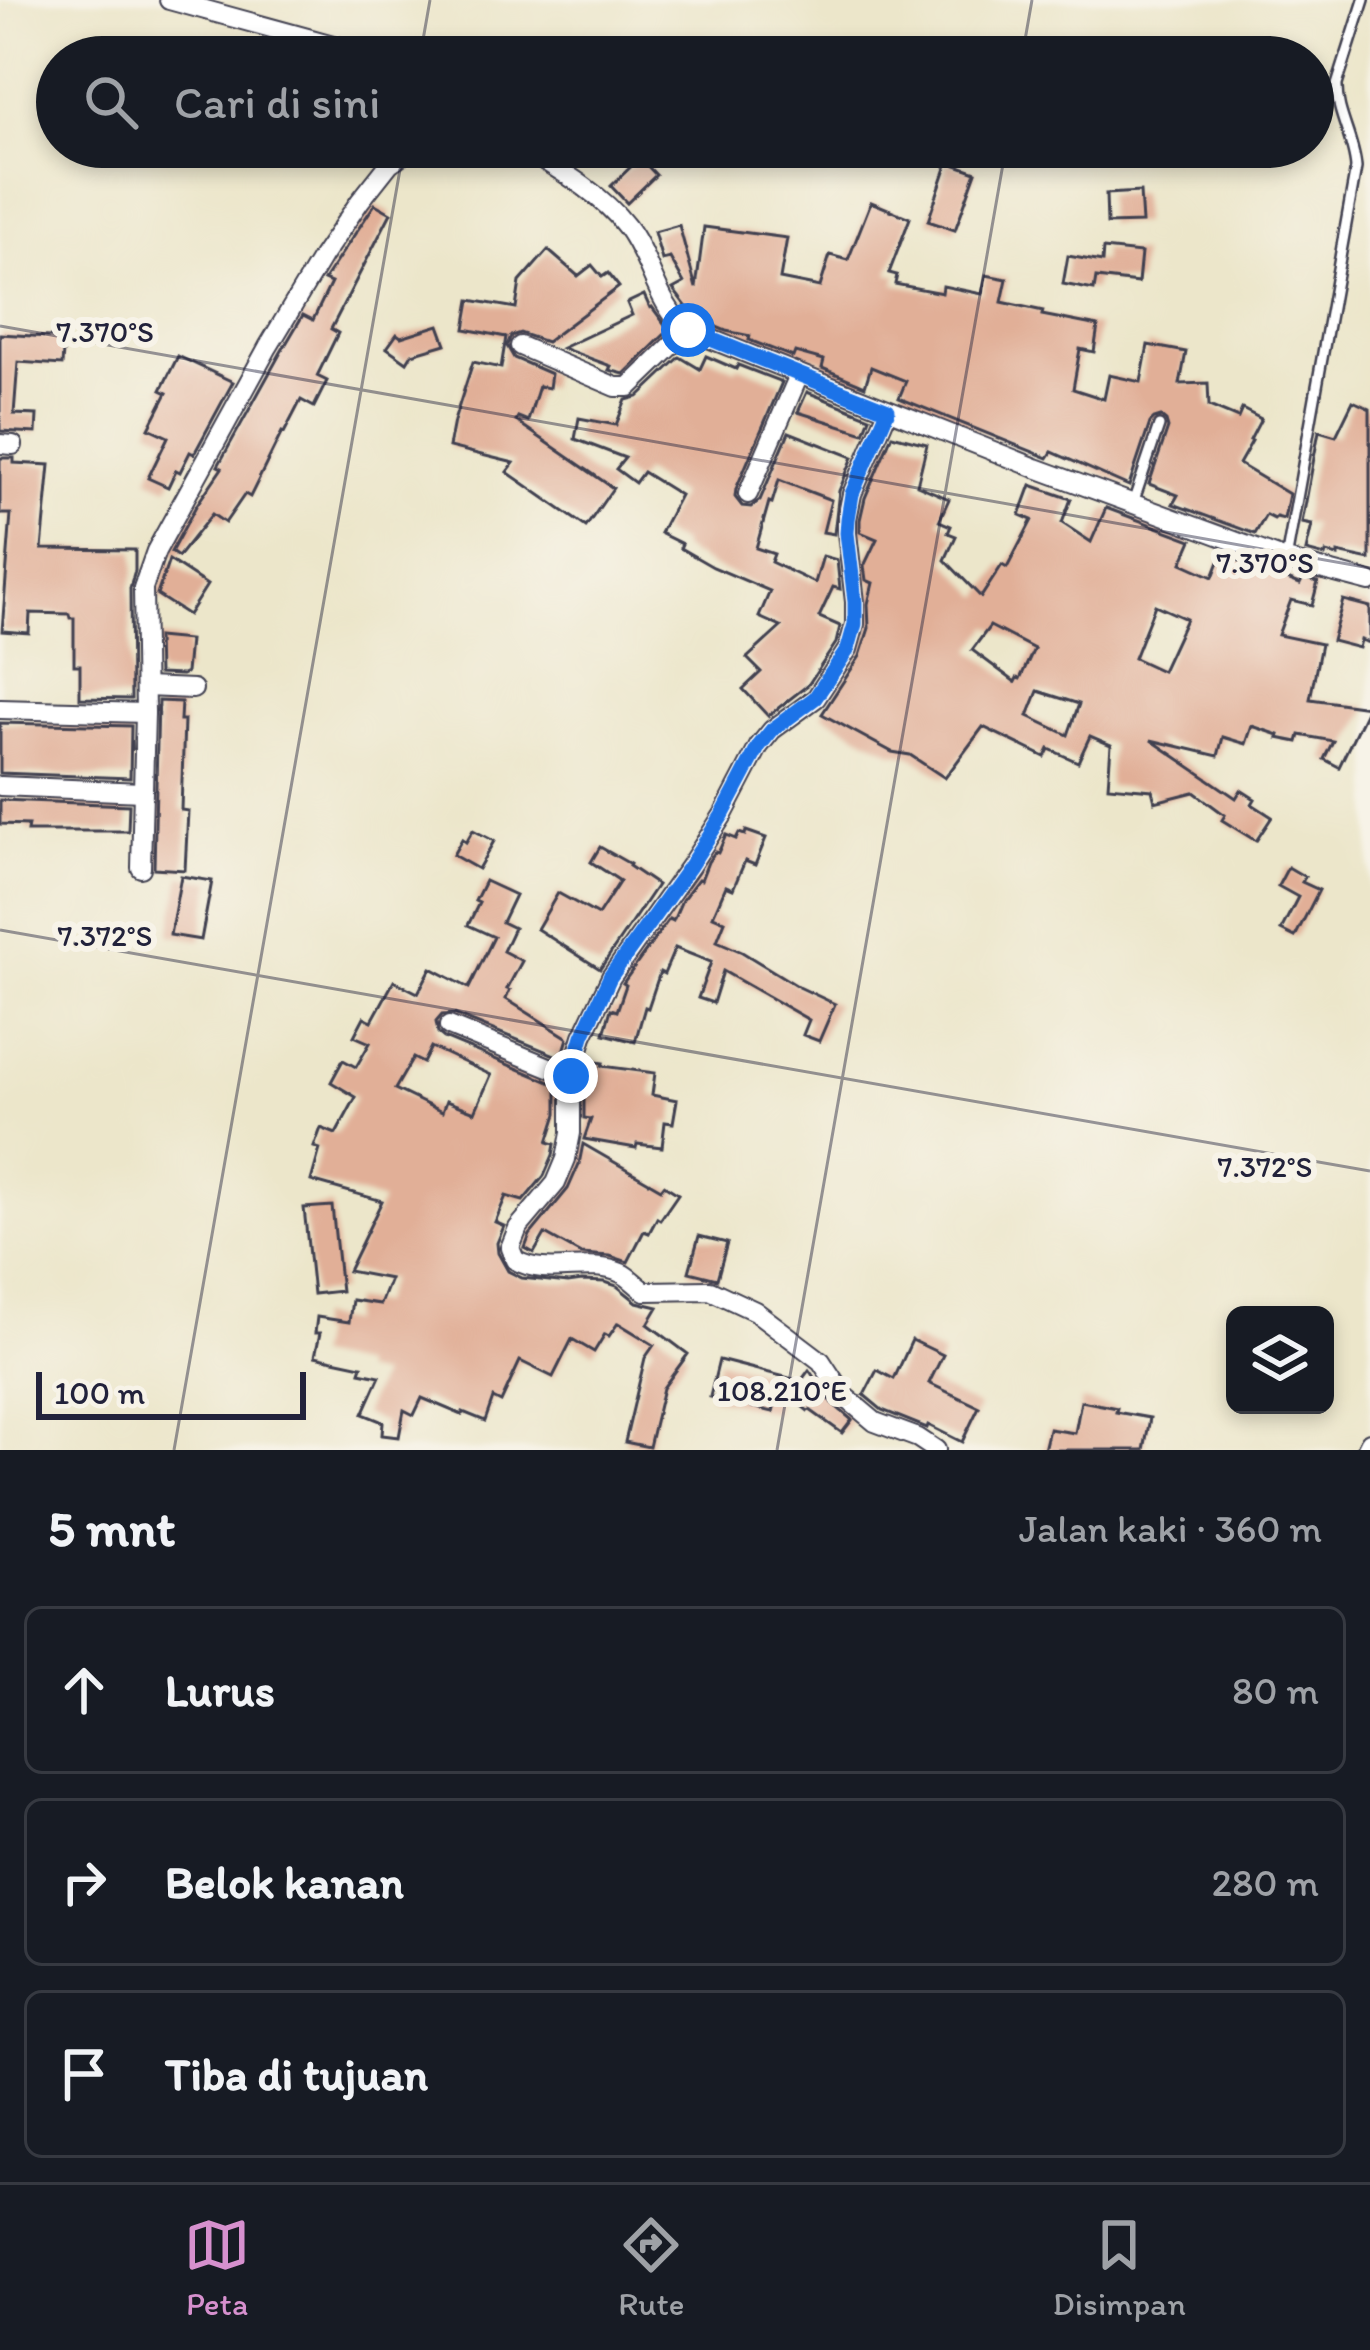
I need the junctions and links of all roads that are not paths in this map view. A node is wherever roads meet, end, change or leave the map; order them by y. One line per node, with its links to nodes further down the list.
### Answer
1 (1364, 0): 13 (lane)
2 (175, 1): 3 (street)
3 (301, 36)
4 (386, 168): 15 (street)
5 (553, 168): 6 (street)
6 (688, 330): 7 (street); 8 (street)
7 (520, 346)
8 (799, 374): 9 (street); 11 (street)
9 (888, 410): 12 (street); 23 (street)
10 (1159, 426): 12 (lane)
11 (748, 494)
12 (1133, 503): 13 (street)
13 (1286, 560): 14 (street)
14 (1370, 582)
15 (145, 687): 16 (street); 18 (street)
16 (193, 689)
17 (0, 709): 18 (street)
18 (145, 713): 20 (street)
19 (0, 786): 20 (street)
20 (142, 792): 21 (street)
21 (141, 868)
22 (449, 1026): 23 (street)
23 (571, 1076): 24 (street)
24 (936, 1450)

